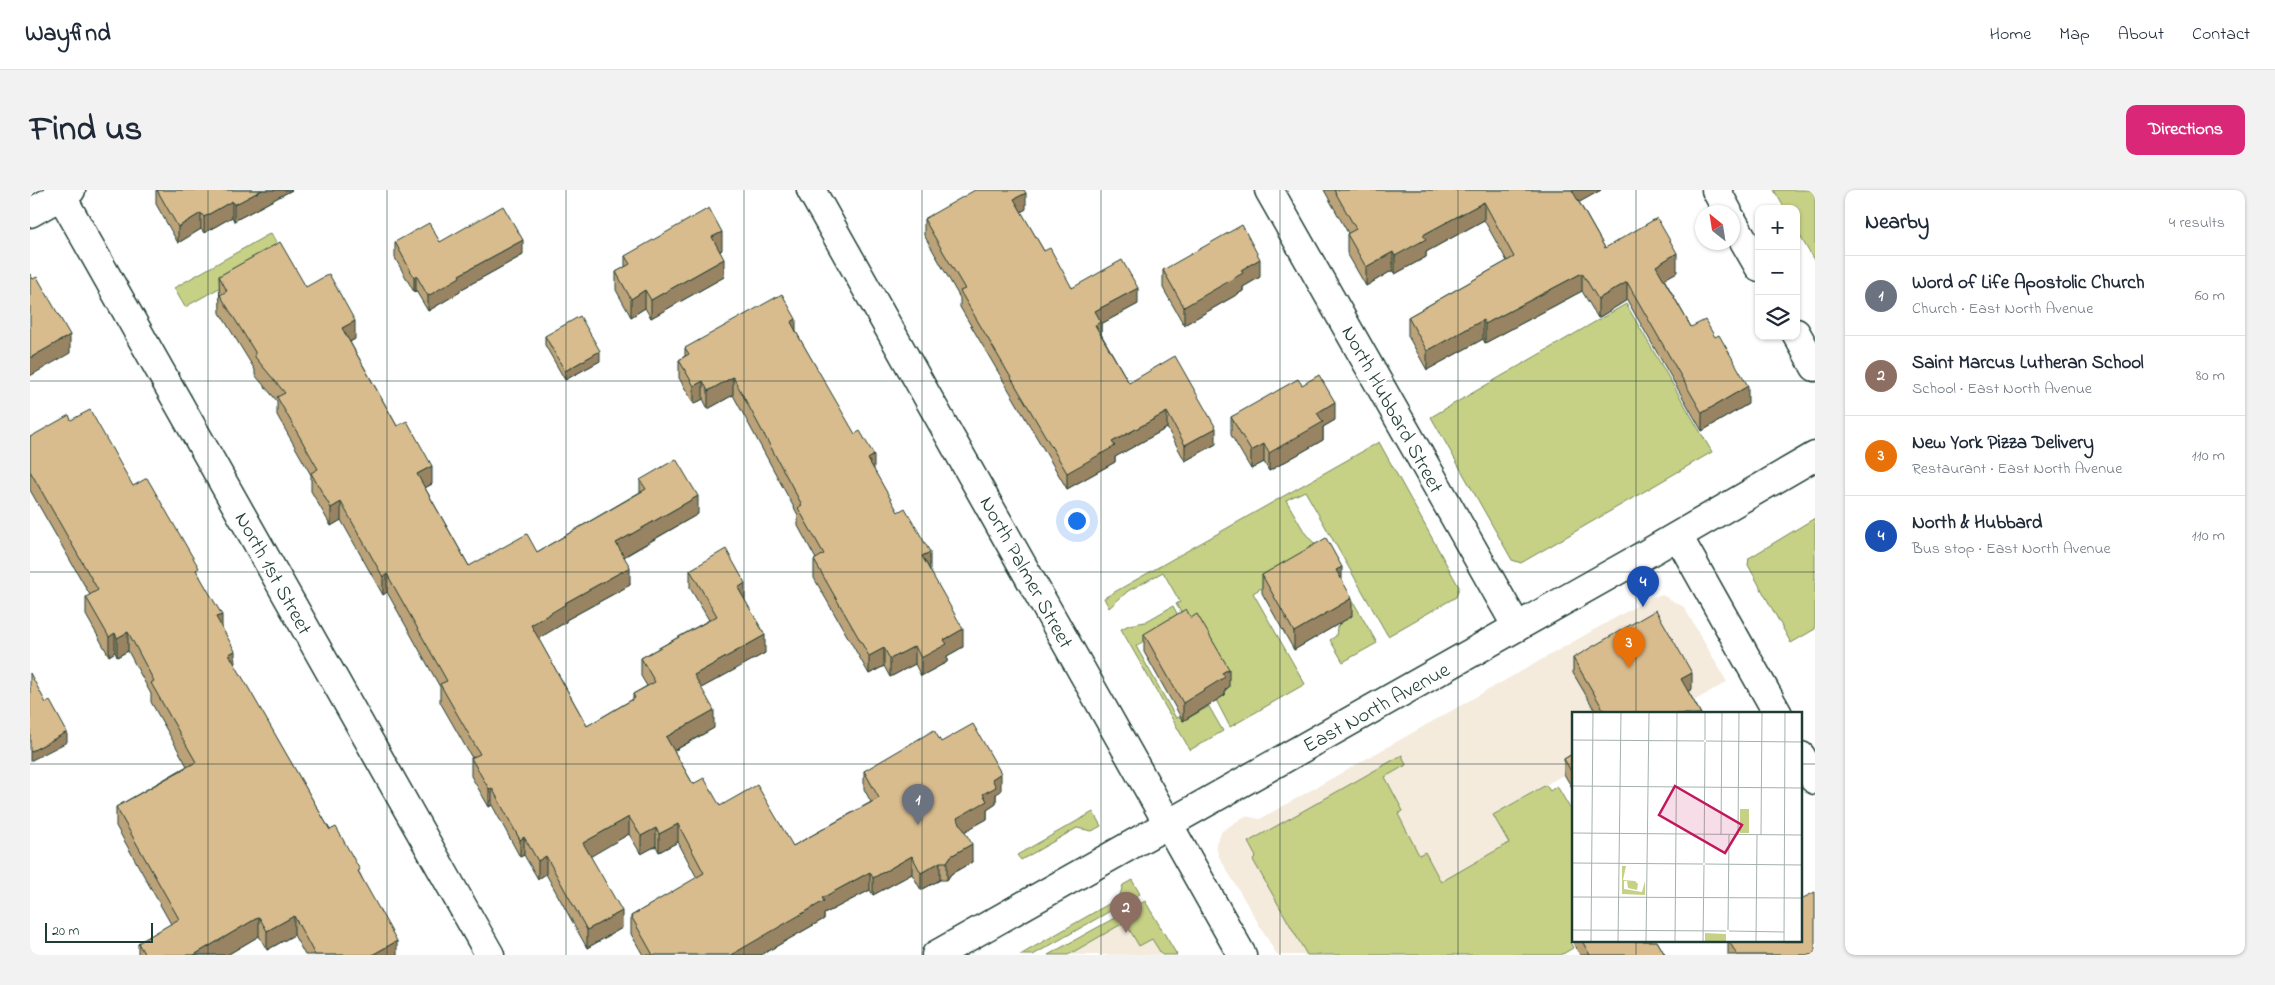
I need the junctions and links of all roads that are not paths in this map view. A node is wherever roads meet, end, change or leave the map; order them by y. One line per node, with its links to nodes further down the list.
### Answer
1 (811, 190): 17 (street, North Palmer Street)
2 (1269, 190): 13 (street, North Hubbard Street)
3 (1716, 190): 5 (street)
4 (63, 192): 6 (street); 18 (street, North 1st Street)
5 (1724, 205)
6 (30, 213)
7 (1740, 234): 8 (street)
8 (1755, 260)
9 (1800, 340): 10 (street)
10 (1815, 367)
11 (1815, 456): 12 (street, East North Avenue)
12 (1678, 536): 13 (street, East North Avenue); 14 (street)
13 (1517, 627): 17 (street, East North Avenue)
14 (1777, 712)
15 (1802, 758): 16 (street)
16 (1815, 780)
17 (1168, 824): 19 (street, East North Avenue); 20 (street, North Palmer Street)
18 (490, 955)
19 (936, 955)
20 (1242, 955)

